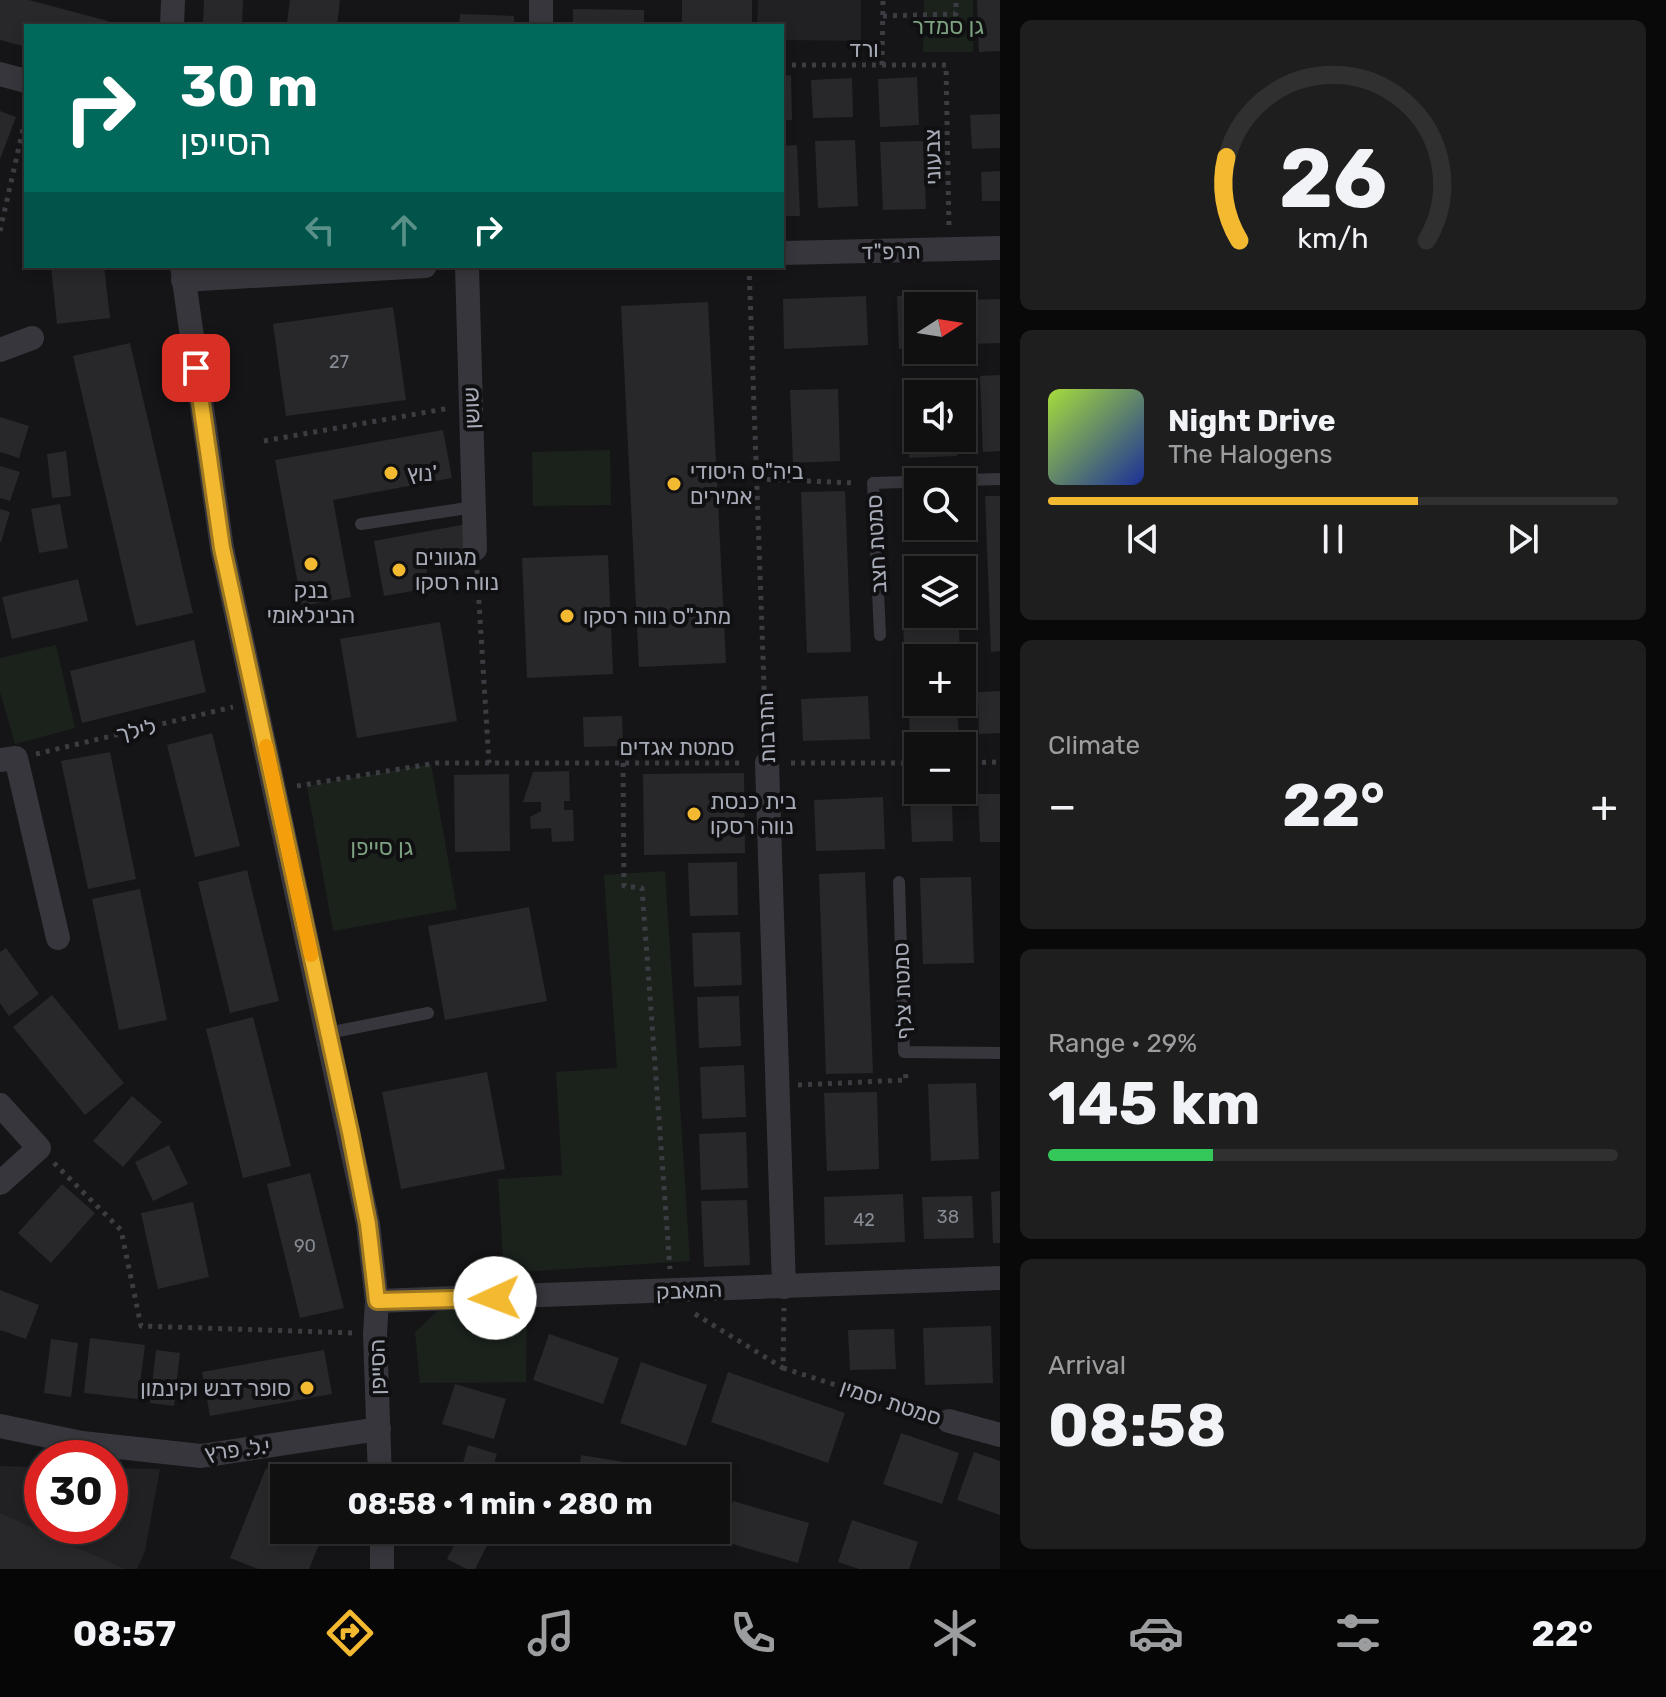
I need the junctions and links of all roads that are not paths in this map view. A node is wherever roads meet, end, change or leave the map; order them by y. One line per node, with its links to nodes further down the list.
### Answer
1 (173, 0): 3 (street)
2 (541, 0): 4 (street)
3 (172, 24)
4 (541, 24)
5 (0, 74): 6 (street)
6 (24, 80)
7 (1000, 248): 8 (street, תרפ"ד)
8 (784, 253)
9 (356, 268): 11 (street)
10 (467, 268): 15 (street, שושן)
11 (183, 273): 24 (street, הסייפן)
12 (32, 338): 13 (street)
13 (0, 350)
14 (1000, 479): 18 (lane, סמטת חצב)
15 (474, 507): 16 (lane); 17 (street, שושן)
16 (361, 524)
17 (475, 549)
18 (880, 635)
19 (8, 759): 22 (street)
20 (767, 763): 29 (street, התרבות)
21 (899, 882): 25 (lane, סמטת צלף)
22 (58, 938)
23 (428, 1013): 24 (lane)
24 (328, 1033): 30 (street, הסייפן)
25 (1000, 1053)
26 (0, 1105): 27 (street)
27 (0, 1183)
28 (1000, 1278): 29 (street, המאבק)
29 (784, 1287): 30 (street, המאבק)
30 (377, 1301): 33 (street, הסייפן)
31 (949, 1421): 34 (street, סמטת יסמין)
32 (0, 1426): 33 (street, י.ל. פרץ)
33 (379, 1429): 35 (street, הסייפן)
34 (1000, 1435)
35 (380, 1464)
36 (382, 1544): 37 (street)
37 (382, 1569)

